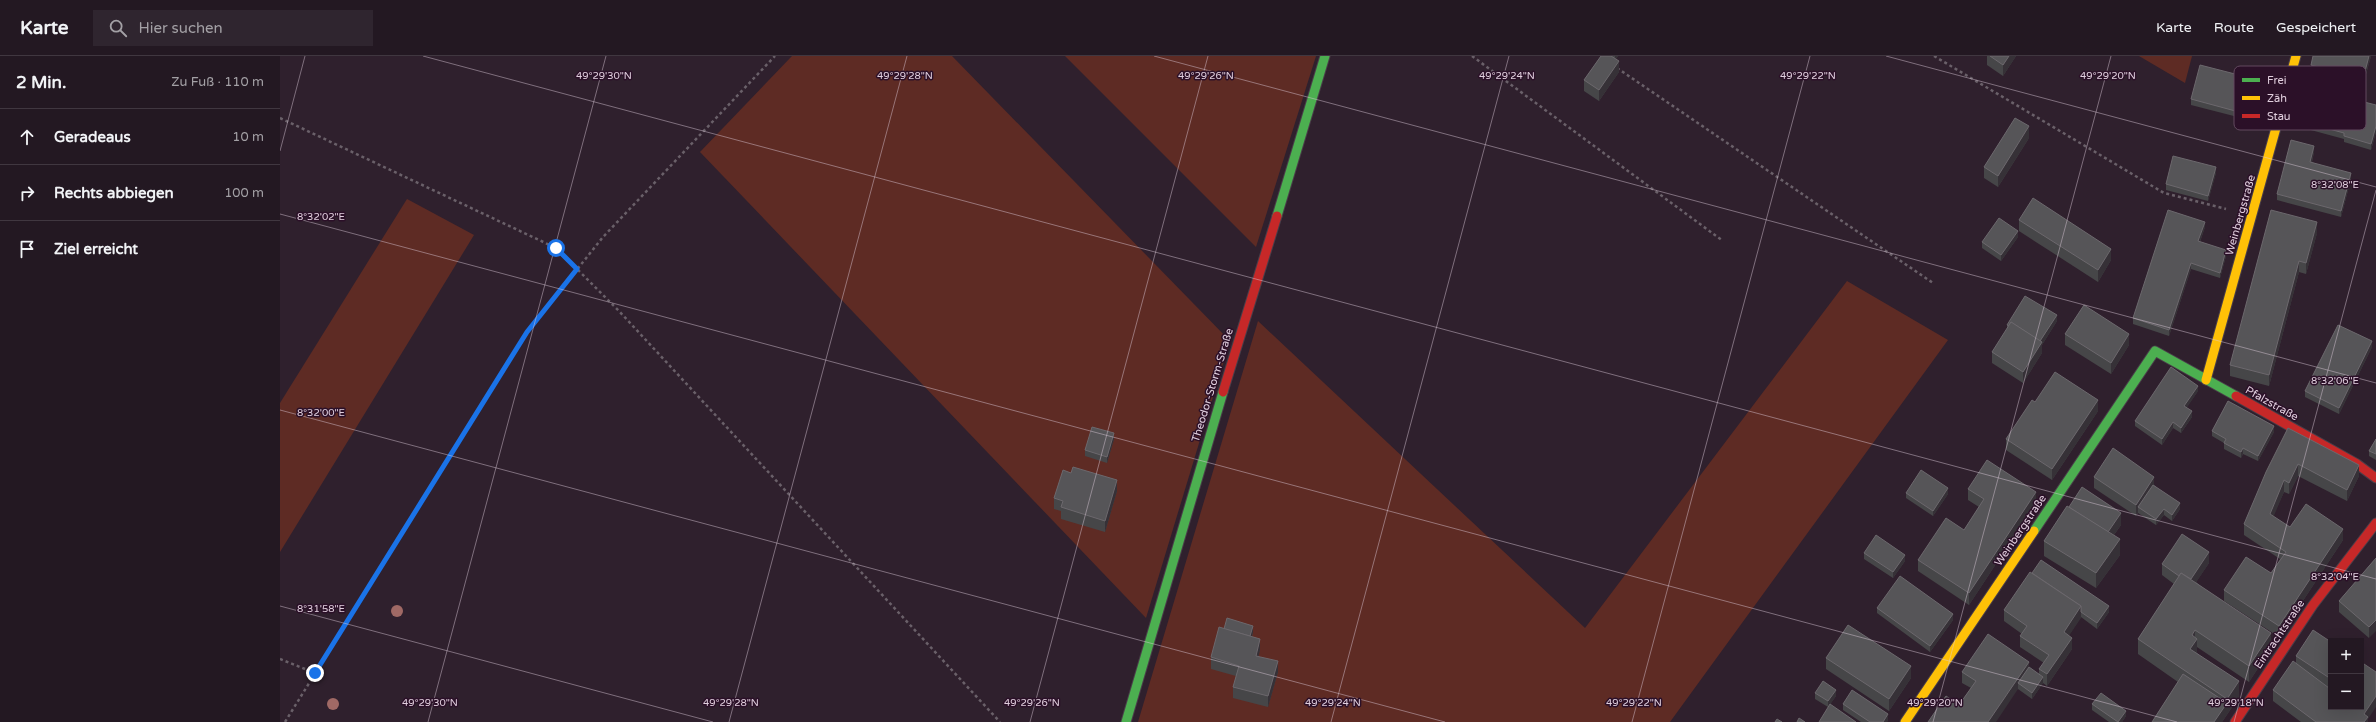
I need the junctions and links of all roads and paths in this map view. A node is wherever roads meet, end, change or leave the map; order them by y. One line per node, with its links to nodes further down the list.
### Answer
1 (775, 56): 12 (path)
2 (1325, 56): 22 (street, Theodor-Storm-Straße)
3 (1472, 56): 11 (path)
4 (1934, 56): 10 (path)
5 (2296, 56): 7 (street, Weinbergstraße)
6 (1613, 65): 13 (path)
7 (2293, 66)
8 (280, 118): 12 (path)
9 (2276, 130): 10 (street, Weinbergstraße)
10 (2252, 215): 15 (street, Weinbergstraße)
11 (1723, 242)
12 (577, 269): 19 (path); 21 (path)
13 (1933, 283)
14 (2155, 351): 15 (street, Pfalzstraße); 23 (street, Weinbergstraße)
15 (2206, 380): 16 (street, Pfalzstraße)
16 (2376, 478)
17 (2376, 523): 24 (street, Eintrachtstraße)
18 (280, 658): 19 (path)
19 (315, 673): 20 (path)
20 (285, 722)
21 (1000, 722)
22 (1126, 722)
23 (1905, 722)
24 (2235, 722)

